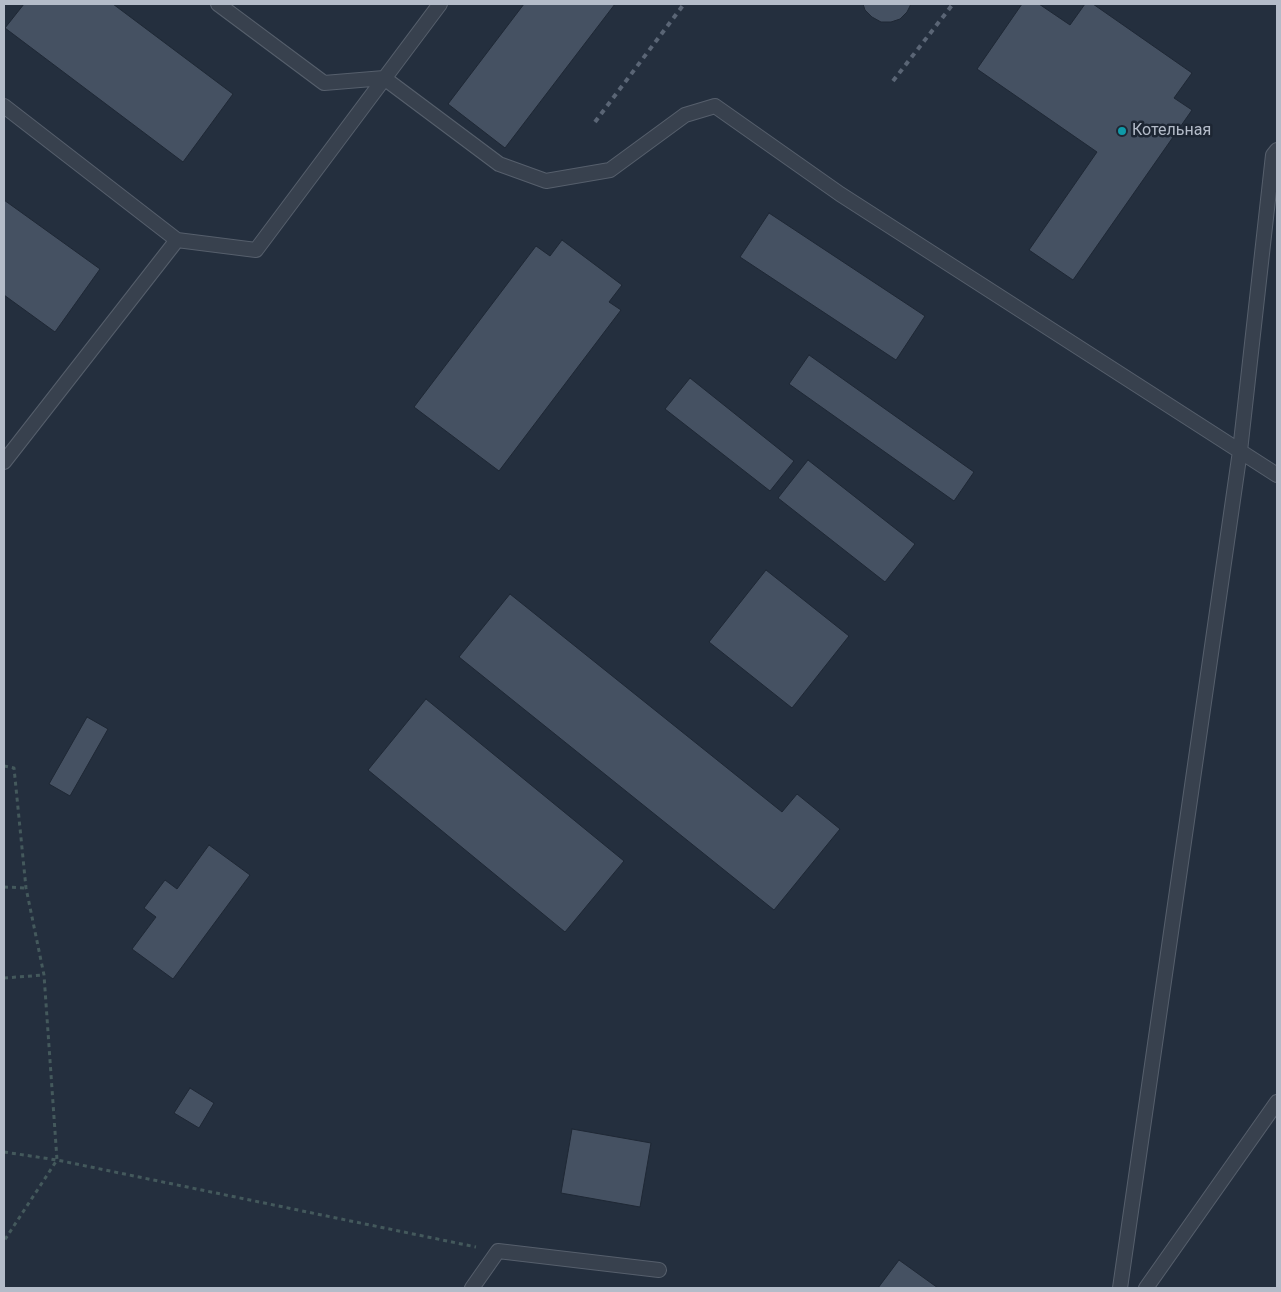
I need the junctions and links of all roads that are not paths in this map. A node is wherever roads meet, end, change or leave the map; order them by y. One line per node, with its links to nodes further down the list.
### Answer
1 (218, 4): 3 (lane)
2 (440, 4): 3 (lane)
3 (384, 78): 6 (lane); 7 (lane)
4 (4, 106): 6 (lane)
5 (1277, 150): 7 (lane)
6 (177, 240): 8 (lane)
7 (1240, 451): 9 (lane); 13 (lane)
8 (4, 462)
9 (1277, 475)
10 (1277, 1102): 14 (lane)
11 (659, 1270): 12 (lane)
12 (472, 1288)
13 (1120, 1288)
14 (1146, 1288)

